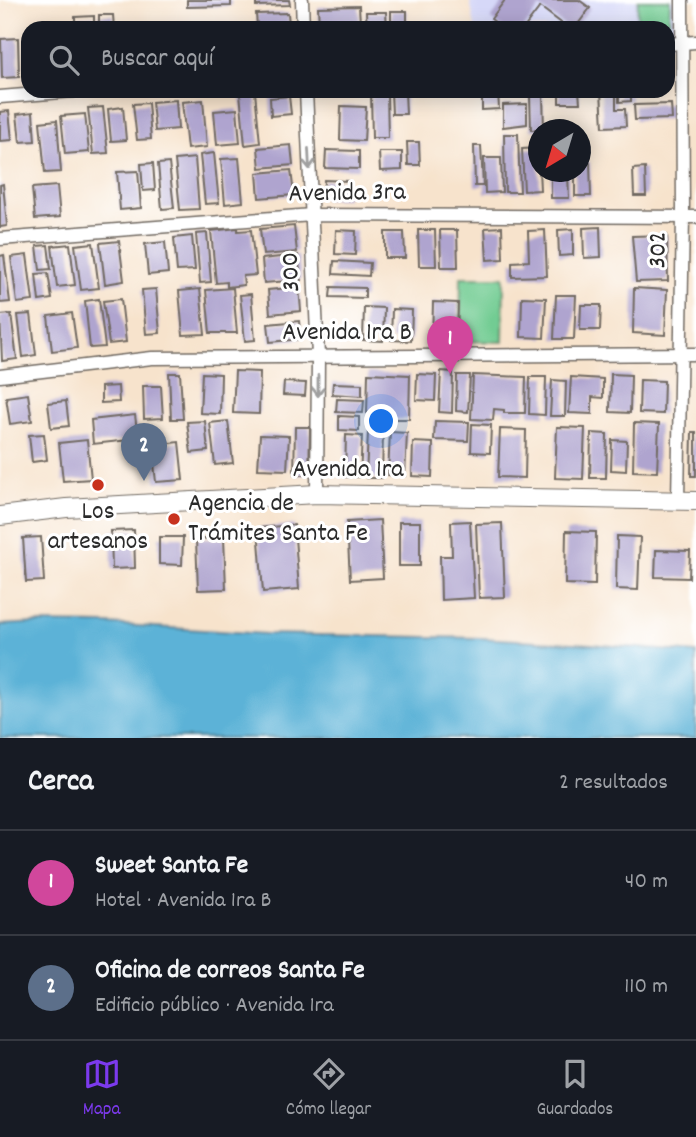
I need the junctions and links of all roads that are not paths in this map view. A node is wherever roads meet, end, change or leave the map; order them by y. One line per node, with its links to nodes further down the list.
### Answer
1 (302, 0): 3 (street)
2 (682, 0): 4 (street, 302)
3 (303, 21)
4 (690, 42): 9 (street, 302)
5 (21, 95): 6 (street)
6 (0, 97)
7 (306, 98): 8 (street, 300, one-way to 8)
8 (312, 215): 9 (street, Avenida 3ra); 10 (street, Avenida 3ra); 13 (street, 300)
9 (689, 217): 11 (street, 302)
10 (0, 239)
11 (680, 354): 12 (street, Avenida 1ra B); 13 (street, Avenida 1ra B); 16 (street, 302)
12 (696, 354)
13 (318, 356): 14 (street, Avenida 1ra B); 15 (street, 300, one-way to 15)
14 (0, 376)
15 (317, 494): 16 (street, Avenida 1ra); 17 (street, Avenida 1ra)
16 (687, 500)
17 (0, 516)

